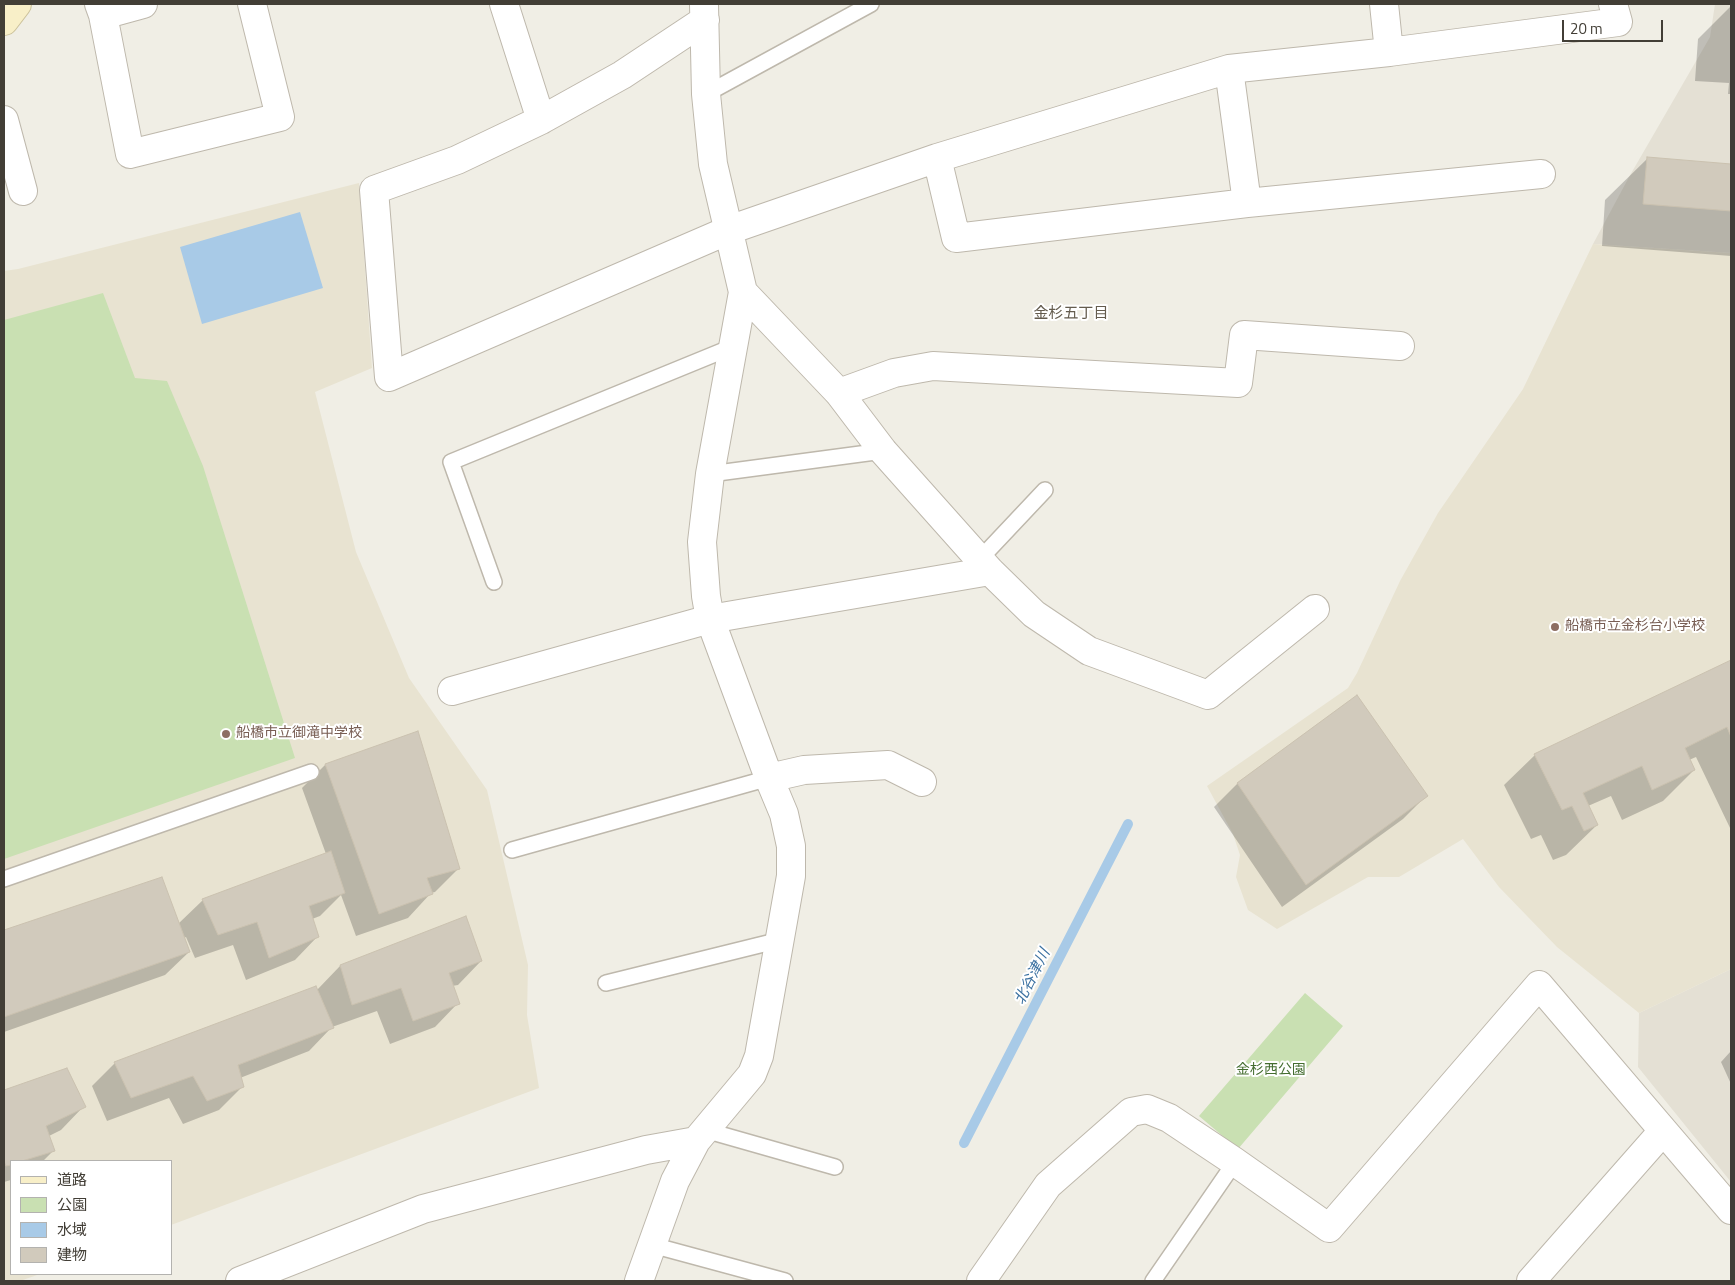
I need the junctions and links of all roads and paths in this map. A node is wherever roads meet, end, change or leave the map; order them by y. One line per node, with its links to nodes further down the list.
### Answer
1 (17, 4): 10 (main road)
2 (143, 4): 8 (street)
3 (252, 4): 8 (street)
4 (504, 4): 15 (street)
5 (871, 4): 13 (lane)
6 (1384, 4): 11 (street)
7 (1613, 4): 11 (street)
8 (101, 9)
9 (705, 12): 13 (street); 15 (street)
10 (4, 21)
11 (1389, 52): 12 (street)
12 (1229, 69): 16 (street); 19 (street)
13 (706, 94): 20 (street)
14 (4, 120): 18 (street)
15 (541, 120): 20 (street)
16 (937, 158): 19 (street); 20 (street)
17 (1541, 174): 19 (street)
18 (23, 191)
19 (1247, 203)
20 (729, 230): 21 (street)
21 (743, 292): 23 (street); 24 (street)
22 (1400, 346): 24 (street)
23 (732, 347): 26 (street); 29 (lane)
24 (839, 393): 25 (street)
25 (883, 451): 26 (lane); 28 (street)
26 (710, 474): 31 (street)
27 (1045, 490): 28 (lane)
28 (985, 565): 30 (street); 31 (street)
29 (494, 582)
30 (1315, 609)
31 (710, 619): 32 (street); 34 (street)
32 (452, 691)
33 (311, 772): 37 (lane)
34 (769, 778): 35 (street); 36 (lane); 38 (street)
35 (922, 782)
36 (512, 850)
37 (4, 879)
38 (780, 940): 39 (lane); 41 (street)
39 (606, 983)
40 (1663, 1131): 42 (street); 44 (street); 51 (street)
41 (700, 1135): 43 (lane); 45 (street); 46 (street)
42 (1235, 1162): 49 (street); 50 (lane)
43 (835, 1167)
44 (1731, 1210)
45 (652, 1245): 47 (street); 48 (lane)
46 (240, 1281)
47 (639, 1281)
48 (785, 1281)
49 (981, 1281)
50 (1153, 1281)
51 (1531, 1281)

